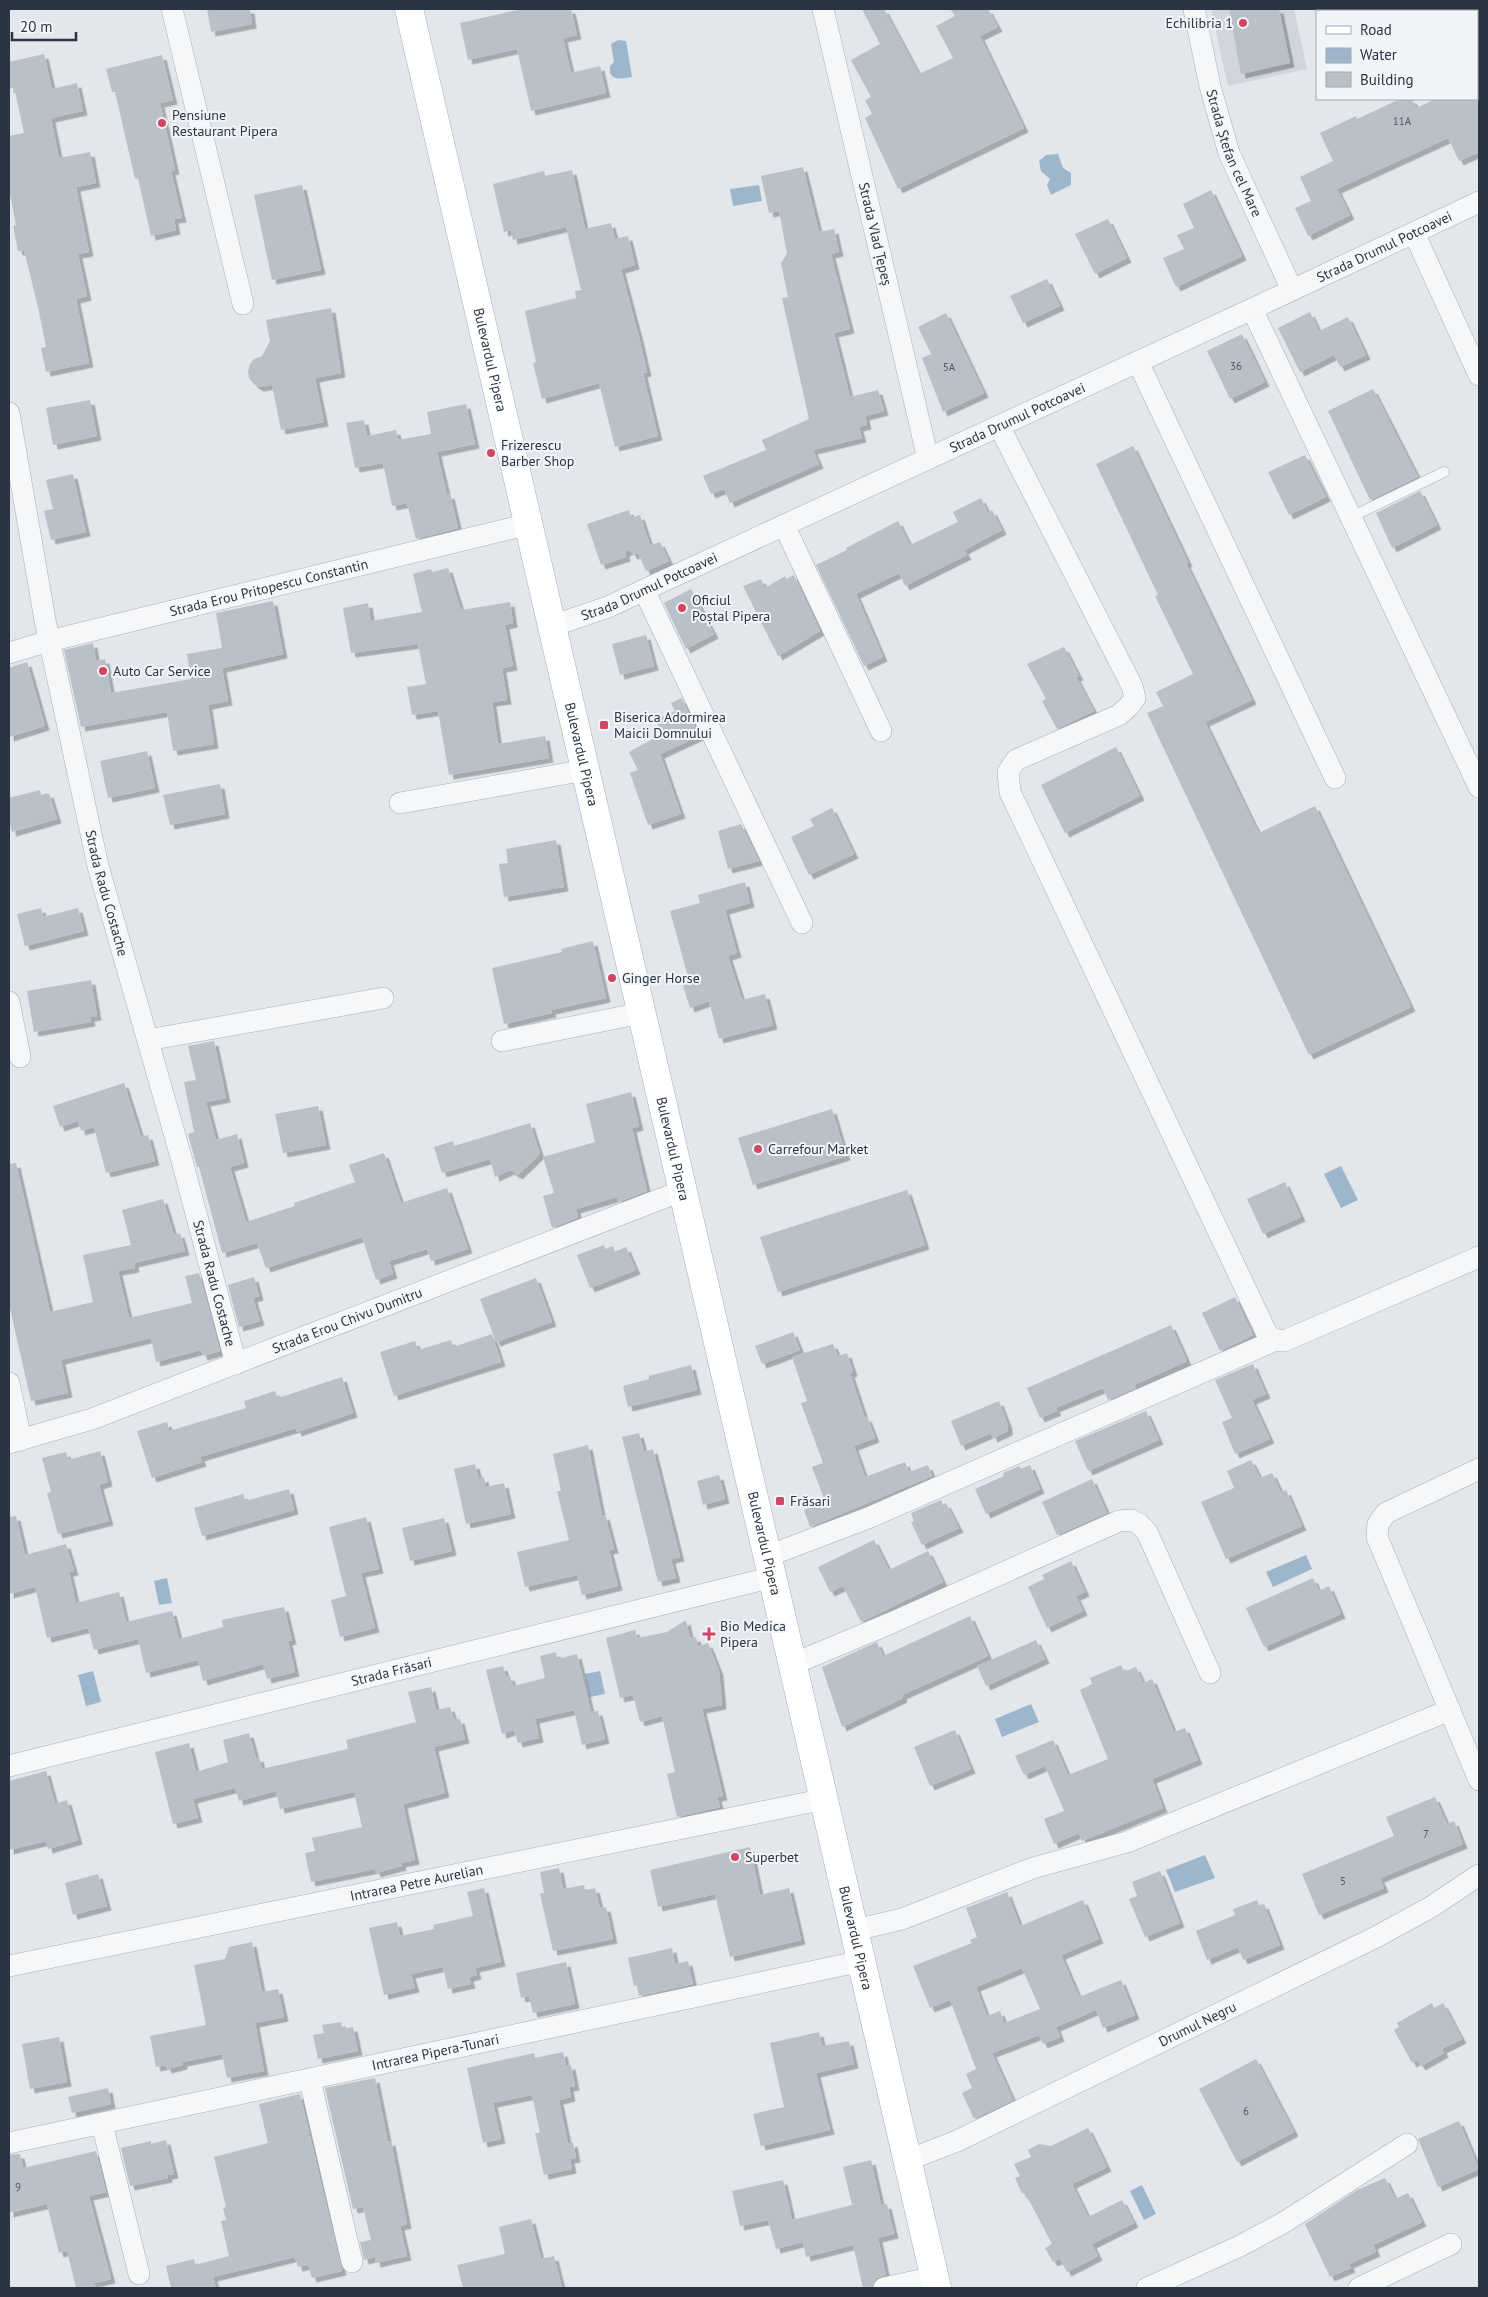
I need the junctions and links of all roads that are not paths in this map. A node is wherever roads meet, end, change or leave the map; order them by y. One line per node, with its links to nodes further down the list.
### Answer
1 (172, 9): 8 (street)
2 (409, 9): 17 (main road, Bulevardul Pipera)
3 (823, 9): 14 (street, Strada Vlad Țepeș)
4 (1194, 9): 7 (street, Strada Ștefan cel Mare)
5 (1479, 202): 6 (street, Strada Drumul Potcoavei)
6 (1414, 233): 7 (street, Strada Drumul Potcoavei); 11 (street)
7 (1292, 290): 9 (street, Strada Drumul Potcoavei)
8 (243, 304)
9 (1252, 309): 10 (street, Strada Drumul Potcoavei); 16 (street)
10 (1138, 362): 13 (street, Strada Drumul Potcoavei); 25 (street)
11 (1479, 375)
12 (9, 413): 21 (street, Strada Radu Costache)
13 (999, 426): 14 (street, Strada Drumul Potcoavei); 37 (street)
14 (928, 458): 18 (street, Strada Drumul Potcoavei)
15 (1444, 472): 16 (lane)
16 (1351, 517): 26 (street)
17 (529, 524): 20 (main road, Bulevardul Pipera); 21 (street, Strada Erou Pritopescu Constantin)
18 (784, 525): 19 (street, Strada Drumul Potcoavei); 23 (street)
19 (644, 590): 20 (street, Strada Drumul Potcoavei); 28 (street)
20 (552, 626): 24 (main road, Bulevardul Pipera)
21 (49, 641): 22 (street, Strada Erou Pritopescu Constantin); 32 (street, Strada Radu Costache)
22 (9, 653)
23 (881, 731)
24 (586, 770): 27 (street); 31 (main road, Bulevardul Pipera)
25 (1335, 778)
26 (1479, 787)
27 (400, 803)
28 (802, 923)
29 (383, 998): 32 (street)
30 (9, 1002): 34 (street)
31 (642, 1013): 33 (street); 35 (main road, Bulevardul Pipera)
32 (148, 1040): 38 (street, Strada Radu Costache)
33 (502, 1041)
34 (20, 1057)
35 (684, 1190): 38 (street, Strada Erou Chivu Dumitru); 42 (main road, Bulevardul Pipera)
36 (1479, 1257): 37 (street, Strada Frăsari)
37 (1276, 1340): 42 (street, Strada Frăsari)
38 (236, 1364): 40 (street, Strada Erou Chivu Dumitru)
39 (9, 1383): 40 (street)
40 (15, 1442)
41 (1479, 1469): 45 (street)
42 (771, 1566): 43 (main road, Bulevardul Pipera); 46 (street, Strada Frăsari)
43 (793, 1664): 44 (street); 48 (main road, Bulevardul Pipera)
44 (1210, 1672)
45 (1450, 1710): 47 (street); 50 (street)
46 (9, 1766)
47 (1479, 1780)
48 (825, 1799): 50 (main road, Bulevardul Pipera); 52 (street, Intrarea Petre Aurelian)
49 (1479, 1875): 57 (street, Drumul Negru)
50 (855, 1930): 51 (main road, Bulevardul Pipera)
51 (862, 1961): 53 (street, Intrarea Pipera-Tunari); 57 (main road, Bulevardul Pipera)
52 (9, 1966)
53 (310, 2080): 54 (street, Intrarea Pipera-Tunari); 59 (street)
54 (102, 2124): 55 (street, Intrarea Pipera-Tunari); 60 (street)
55 (9, 2143)
56 (1407, 2144): 63 (street)
57 (908, 2160): 61 (main road, Bulevardul Pipera)
58 (1450, 2244): 64 (street)
59 (352, 2262)
60 (139, 2274)
61 (935, 2282): 62 (street)
62 (884, 2288)
63 (1147, 2288)
64 (1359, 2288)

